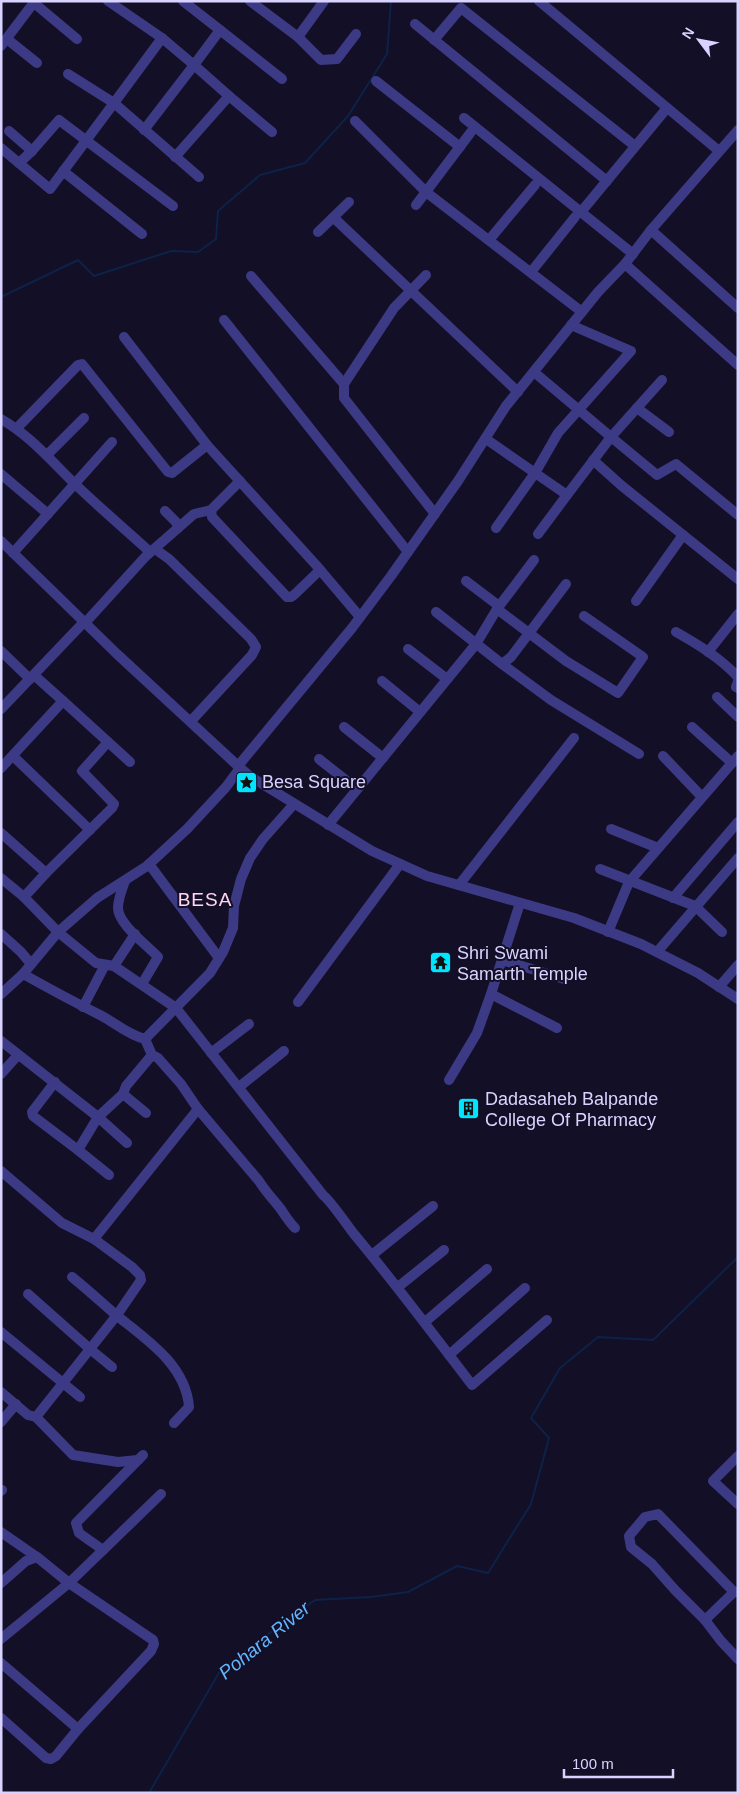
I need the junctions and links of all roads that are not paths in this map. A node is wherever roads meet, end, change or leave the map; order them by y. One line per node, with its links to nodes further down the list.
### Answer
1 (108, 1): 11 (street)
2 (183, 1): 8 (street)
3 (250, 1): 10 (street)
4 (539, 1): 22 (street)
5 (34, 2): 12 (street); 14 (street)
6 (322, 2): 10 (street)
7 (415, 24): 13 (street)
8 (220, 30): 16 (street); 18 (street)
9 (356, 34): 10 (street)
10 (298, 37)
11 (162, 38): 16 (street); 21 (street)
12 (77, 39)
13 (434, 40): 31 (street); 40 (street)
14 (4, 43): 15 (street)
15 (37, 62)
16 (194, 65): 20 (street); 25 (street)
17 (68, 74): 21 (street)
18 (282, 79)
19 (376, 80): 32 (street)
20 (229, 96): 28 (street); 36 (street)
21 (114, 103): 25 (street); 30 (street)
22 (667, 108): 31 (street); 35 (street)
23 (464, 118): 46 (street)
24 (355, 121): 42 (street)
25 (144, 130): 36 (street)
26 (738, 130): 35 (street)
27 (8, 131): 34 (street)
28 (272, 132)
29 (471, 132): 32 (street)
30 (86, 139): 34 (street); 38 (street); 45 (street)
31 (636, 146): 40 (street)
32 (460, 147): 42 (street)
33 (1, 148): 37 (street)
34 (32, 151): 37 (street)
35 (719, 151): 48 (street)
36 (176, 157): 39 (street)
37 (19, 163): 38 (street)
38 (63, 171): 50 (street)
39 (199, 177)
40 (607, 181): 46 (street)
41 (535, 185): 51 (street)
42 (426, 192): 44 (street); 51 (street)
43 (349, 202): 47 (street)
44 (416, 205)
45 (173, 206)
46 (578, 214): 52 (street); 54 (street)
47 (334, 218): 49 (street); 57 (street)
48 (652, 230): 52 (street); 58 (street)
49 (318, 232)
50 (142, 234)
51 (489, 240): 54 (street)
52 (633, 254): 53 (street)
53 (625, 264): 59 (street); 63 (street)
54 (531, 272): 59 (street)
55 (426, 275): 57 (street)
56 (251, 276): 66 (street)
57 (411, 291): 66 (street); 67 (street)
58 (738, 308)
59 (582, 312): 61 (street)
60 (224, 320): 96 (street)
61 (571, 325): 64 (street); 69 (street)
62 (124, 337): 77 (street)
63 (738, 365)
64 (534, 372): 67 (street); 69 (street)
65 (662, 380): 68 (street)
66 (344, 384): 88 (street)
67 (518, 392): 75 (street)
68 (637, 408): 73 (street); 74 (street)
69 (579, 410): 74 (street); 80 (street)
70 (84, 418): 78 (street)
71 (1, 419): 72 (street)
72 (17, 428): 77 (street); 78 (street)
73 (669, 432)
74 (611, 436): 79 (street); 89 (street)
75 (486, 439): 80 (street); 88 (street)
76 (112, 442): 83 (street)
77 (207, 445): 82 (street)
78 (47, 455): 83 (street)
79 (593, 460): 84 (street); 93 (street)
80 (535, 473): 84 (street); 91 (street)
81 (1, 474): 87 (street)
82 (240, 481): 85 (street); 99 (street)
83 (75, 484): 87 (street); 95 (street)
84 (567, 495): 92 (street)
85 (211, 510): 90 (street); 99 (street)
86 (165, 511): 90 (street)
87 (48, 514): 97 (street)
88 (435, 514): 96 (street)
89 (738, 515)
90 (178, 528): 95 (street)
91 (496, 528)
92 (538, 534)
93 (684, 536): 100 (street); 103 (street)
94 (1, 541): 97 (street)
95 (153, 551): 109 (street); 128 (street)
96 (408, 552): 108 (street)
97 (13, 553): 109 (street)
98 (534, 560): 104 (street)
99 (320, 570): 108 (street)
100 (738, 579)
101 (466, 581): 104 (street)
102 (566, 584): 111 (street)
103 (636, 602)
104 (498, 608): 111 (street); 112 (street)
105 (436, 612): 112 (street)
106 (738, 614): 115 (street)
107 (584, 616): 111 (street)
108 (360, 617): 140 (street)
109 (84, 623): 117 (street); 128 (street)
110 (676, 632): 115 (street)
111 (530, 634): 116 (street)
112 (476, 644): 116 (street); 119 (street)
113 (408, 649): 119 (street)
114 (1, 651): 117 (street)
115 (708, 652): 118 (street)
116 (502, 664): 133 (street)
117 (32, 677): 124 (street); 125 (street)
118 (738, 677)
119 (446, 679): 126 (street)
120 (382, 681): 126 (street)
121 (738, 681): 122 (street)
122 (738, 688)
123 (717, 697): 127 (street)
124 (63, 702): 132 (street); 134 (street)
125 (1, 709)
126 (420, 712): 136 (street)
127 (738, 717)
128 (191, 721): 140 (street)
129 (692, 726): 138 (street)
130 (344, 727): 136 (street)
131 (574, 738): 159 (street)
132 (108, 742): 139 (street); 148 (street)
133 (640, 754)
134 (13, 756): 141 (street); 148 (street)
135 (664, 756): 143 (street)
136 (382, 758): 142 (street)
137 (319, 759): 142 (street)
138 (735, 759): 143 (street)
139 (130, 762)
140 (239, 767): 144 (street); 152 (street)
141 (1, 768)
142 (357, 789): 146 (street)
143 (702, 797): 150 (street)
144 (294, 804): 146 (street); 170 (street)
145 (738, 822): 161 (street)
146 (328, 825): 153 (street)
147 (612, 829): 150 (street)
148 (90, 830): 155 (street)
149 (1, 833): 155 (street)
150 (658, 848): 158 (street)
151 (738, 858): 163 (street)
152 (149, 864): 157 (street); 170 (street)
153 (400, 864): 159 (street); 182 (street)
154 (600, 869): 158 (street)
155 (46, 873): 160 (street)
156 (1, 878): 160 (street)
157 (125, 881): 164 (street); 168 (street)
158 (630, 881): 161 (street); 165 (street)
159 (459, 885): 162 (street)
160 (24, 897): 164 (street)
161 (673, 898): 163 (street)
162 (520, 903): 165 (street); 171 (street)
163 (695, 906): 166 (street); 169 (street)
164 (58, 932): 172 (street); 173 (street)
165 (608, 932): 169 (street)
166 (722, 932)
167 (1, 934): 172 (street)
168 (135, 934): 173 (street); 177 (street)
169 (656, 952): 178 (street)
170 (219, 958): 184 (street)
171 (502, 960): 176 (street); 180 (street)
172 (31, 964): 175 (street)
173 (110, 965): 177 (street); 183 (street)
174 (738, 965): 178 (street)
175 (23, 974): 179 (street); 183 (street)
176 (564, 979)
177 (142, 984): 184 (street)
178 (719, 987): 181 (street)
179 (1, 994)
180 (491, 994): 186 (street); 194 (street)
181 (738, 999)
182 (298, 1002)
183 (83, 1007): 187 (street)
184 (176, 1008): 187 (street); 190 (street)
185 (249, 1024): 190 (street)
186 (557, 1028)
187 (145, 1039): 192 (street)
188 (1, 1041): 191 (street)
189 (284, 1051): 196 (street)
190 (211, 1053): 196 (street)
191 (18, 1055): 193 (street); 195 (street)
192 (152, 1055): 197 (street); 198 (street)
193 (1, 1074)
194 (449, 1080)
195 (55, 1082): 200 (street); 202 (street)
196 (239, 1087): 209 (street)
197 (123, 1094): 199 (street); 200 (street)
198 (198, 1109): 206 (street); 207 (street)
199 (146, 1113)
200 (98, 1117): 201 (street); 202 (street)
201 (127, 1143)
202 (78, 1150): 204 (street)
203 (1, 1171): 207 (street)
204 (109, 1175)
205 (433, 1206): 209 (street)
206 (295, 1228)
207 (94, 1239): 215 (street)
208 (444, 1250): 212 (street)
209 (372, 1255): 212 (street)
210 (487, 1270): 217 (street)
211 (72, 1277): 215 (street)
212 (398, 1288): 217 (street)
213 (525, 1288): 220 (street)
214 (28, 1294): 219 (street)
215 (117, 1315): 219 (street); 228 (street)
216 (547, 1320): 220 (street)
217 (425, 1322): 220 (street)
218 (1, 1332): 222 (street)
219 (90, 1349): 221 (street); 222 (street)
220 (449, 1354)
221 (112, 1367)
222 (63, 1383): 224 (street); 226 (street)
223 (1, 1392): 225 (street)
224 (80, 1397)
225 (16, 1404): 226 (street); 227 (street)
226 (36, 1417): 233 (street)
227 (1, 1422)
228 (174, 1423)
229 (738, 1456): 231 (street)
230 (161, 1494): 233 (street)
231 (738, 1504)
232 (1, 1532): 234 (street)
233 (103, 1550): 236 (street)
234 (38, 1557): 235 (street); 236 (street)
235 (1, 1583)
236 (70, 1583): 239 (street); 243 (street)
237 (736, 1592): 238 (street); 238 (street)
238 (705, 1620): 240 (street)
239 (1, 1640)
240 (738, 1659)
241 (1, 1663): 243 (street)
242 (1, 1718): 243 (street)
243 (78, 1729)

